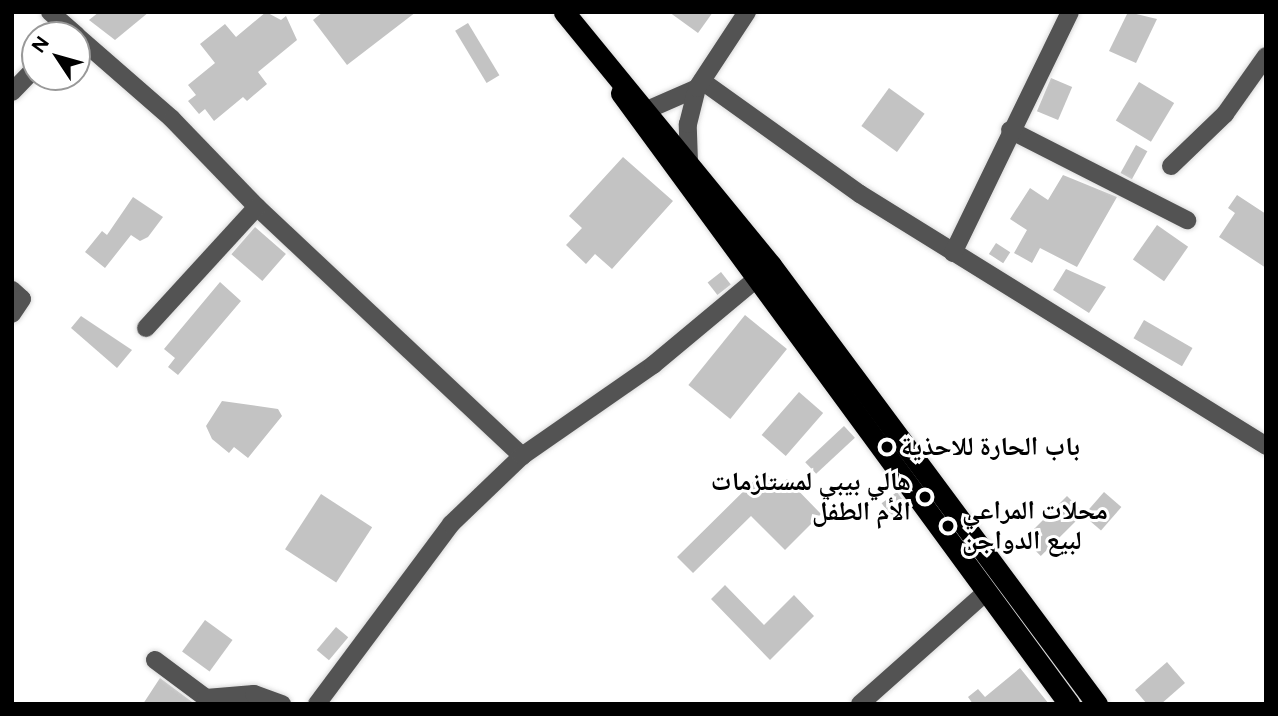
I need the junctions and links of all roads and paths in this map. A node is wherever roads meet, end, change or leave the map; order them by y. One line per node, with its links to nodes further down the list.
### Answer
1 (564, 12): 6 (highway)
2 (747, 12): 7 (street)
3 (1070, 12): 9 (street)
4 (91, 50): 12 (street)
5 (1266, 56): 11 (street)
6 (615, 78): 8 (highway); 16 (highway)
7 (700, 84): 8 (street); 10 (street); 14 (street)
8 (647, 110): 10 (highway)
9 (1010, 130): 13 (street); 14 (street)
10 (689, 162): 15 (highway)
11 (1171, 166)
12 (257, 207): 19 (street); 23 (street)
13 (1187, 219)
14 (953, 253): 22 (street)
15 (771, 265): 16 (street); 20 (highway)
16 (756, 281): 21 (highway); 23 (street)
17 (12, 289): 18 (street)
18 (12, 314)
19 (146, 328)
20 (881, 414): 21 (highway); 30 (highway)
21 (864, 428): 24 (highway)
22 (1266, 446)
23 (522, 456): 27 (street)
24 (986, 592): 28 (street); 29 (highway)
25 (155, 660): 26 (street)
26 (282, 704)
27 (317, 704)
28 (860, 704)
29 (1069, 704)
30 (1097, 704)

